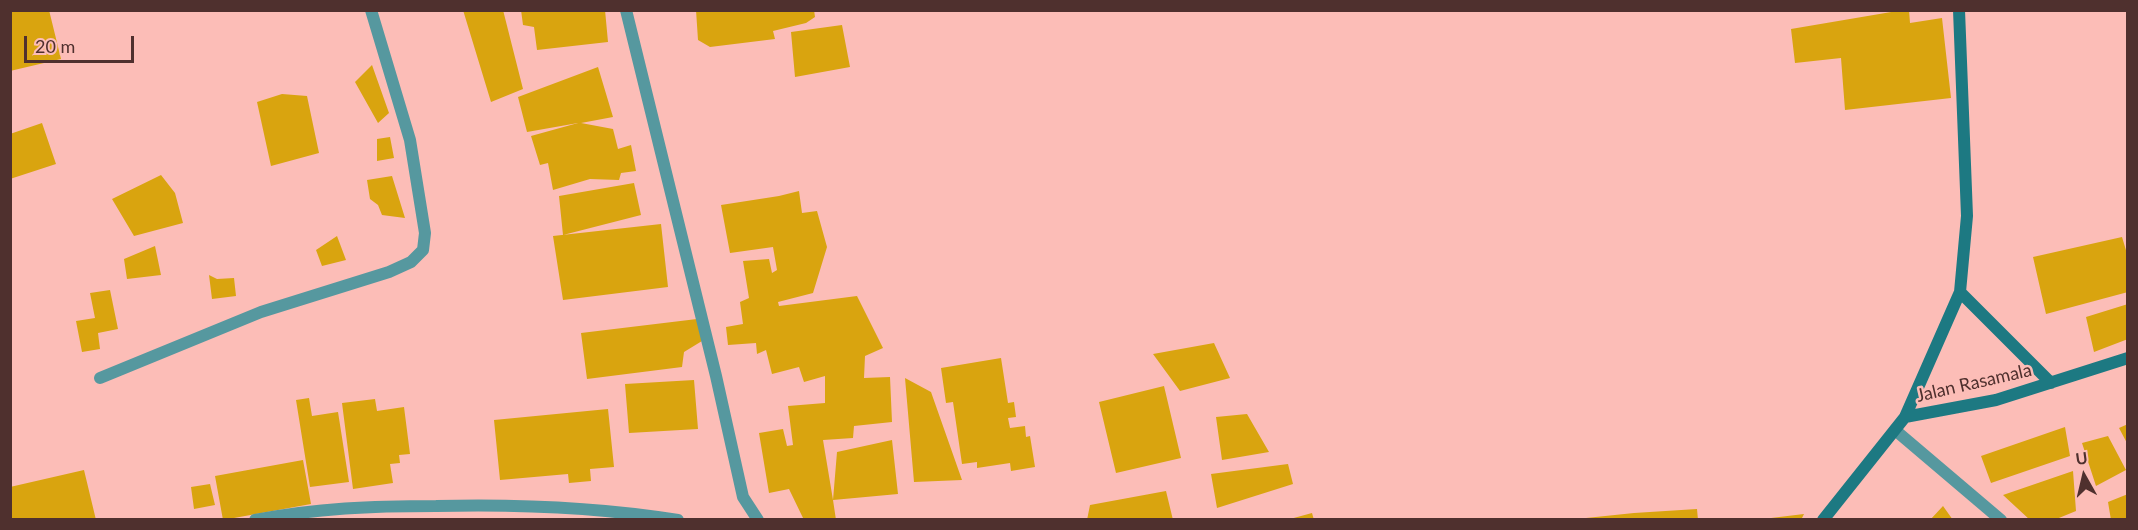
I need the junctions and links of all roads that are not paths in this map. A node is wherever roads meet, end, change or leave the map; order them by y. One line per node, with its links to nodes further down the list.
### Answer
1 (371, 10): 6 (street)
2 (626, 10): 12 (street)
3 (1959, 10): 4 (street)
4 (1960, 292): 7 (street, Jalan Rasamala); 8 (street)
5 (2127, 358): 7 (street, Jalan Rasamala)
6 (100, 378)
7 (2051, 383): 8 (street, Jalan Rasamala)
8 (1905, 417): 9 (street)
9 (1895, 430): 13 (street); 14 (street)
10 (255, 519): 11 (street)
11 (678, 519)
12 (758, 519)
13 (1823, 519)
14 (2001, 519)

